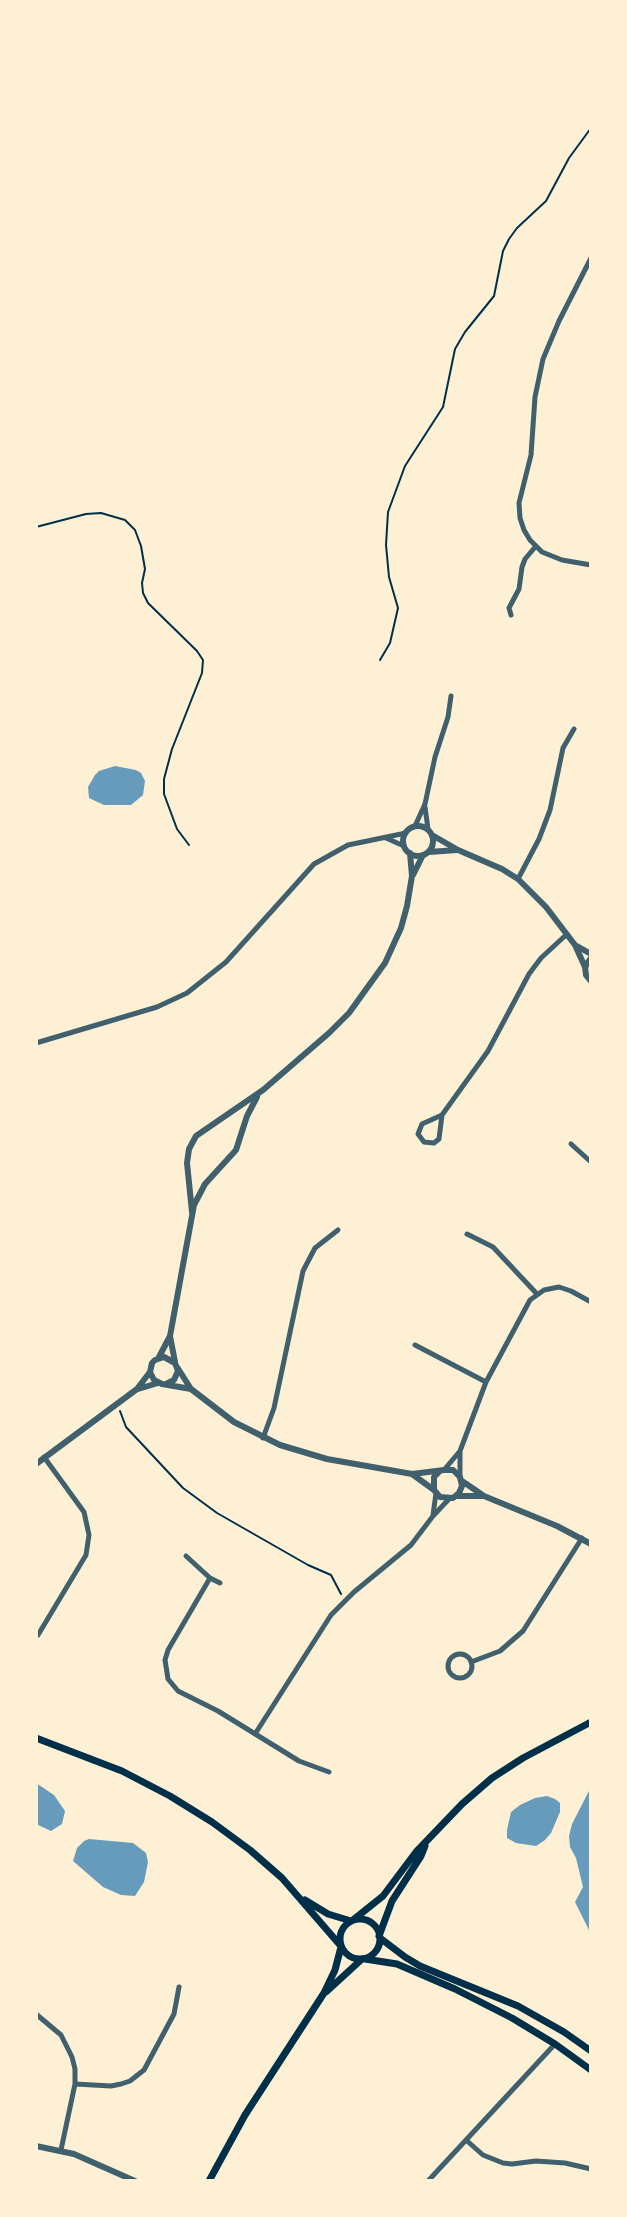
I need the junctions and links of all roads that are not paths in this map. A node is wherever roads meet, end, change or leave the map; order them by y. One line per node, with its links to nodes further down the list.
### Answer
1 (591, 258): 2 (street)
2 (536, 546): 3 (street); 4 (street)
3 (591, 565)
4 (511, 615)
5 (450, 696): 7 (street)
6 (574, 728): 17 (street)
7 (425, 804): 8 (street); 9 (street)
8 (415, 826): 9 (street); 10 (street)
9 (430, 832): 13 (street); 15 (street)
10 (406, 833): 11 (street); 12 (street)
11 (385, 838): 12 (street); 24 (street)
12 (404, 846): 14 (street)
13 (458, 850): 15 (street); 17 (street)
14 (410, 853): 15 (street); 16 (street)
15 (426, 853): 16 (street)
16 (412, 876): 25 (street)
17 (518, 879): 18 (street)
18 (567, 934): 19 (street); 26 (street)
19 (575, 945): 20 (street); 22 (street)
20 (591, 954)
21 (591, 958): 22 (street)
22 (585, 967): 23 (street)
23 (591, 981)
24 (36, 1043)
25 (262, 1090): 29 (street); 29 (street)
26 (442, 1115): 26 (street)
27 (571, 1144): 28 (street)
28 (591, 1162)
29 (192, 1212): 34 (street)
30 (338, 1230): 44 (street)
31 (467, 1234): 32 (street)
32 (536, 1294): 33 (street); 39 (street)
33 (591, 1302)
34 (170, 1336): 36 (street); 37 (street)
35 (415, 1345): 39 (street)
36 (159, 1357): 37 (street); 38 (street)
37 (176, 1365): 41 (street); 43 (street)
38 (150, 1372): 40 (street); 42 (street)
39 (486, 1382): 45 (street)
40 (158, 1383): 41 (street); 42 (street)
41 (166, 1384): 43 (street)
42 (137, 1389): 46 (street)
43 (191, 1389): 44 (street)
44 (263, 1438): 49 (street)
45 (460, 1451): 48 (street); 50 (street)
46 (44, 1457): 47 (street); 60 (street)
47 (36, 1464)
48 (442, 1470): 49 (street); 50 (street); 51 (street)
49 (412, 1474): 51 (street)
50 (461, 1479): 52 (street); 53 (street)
51 (435, 1492): 53 (street); 54 (street)
52 (484, 1496): 53 (street); 55 (street)
53 (452, 1497): 54 (street)
54 (432, 1516): 63 (street)
55 (582, 1538): 56 (street); 61 (street)
56 (591, 1544)
57 (186, 1556): 58 (street)
58 (210, 1578): 59 (street); 63 (street)
59 (220, 1583)
60 (38, 1635)
61 (471, 1662): 61 (street)
62 (591, 1722): 66 (main road)
63 (255, 1734): 65 (street)
64 (36, 1738): 67 (main road)
65 (330, 1772)
66 (427, 1841): 68 (main road); 69 (main road)
67 (302, 1899): 68 (main road); 70 (main road)
68 (352, 1921): 69 (main road); 70 (main road)
69 (380, 1937): 71 (main road); 75 (main road)
70 (341, 1946): 71 (main road); 73 (main road)
71 (364, 1959): 73 (main road); 76 (main road)
72 (179, 1987): 79 (street)
73 (324, 1994): 85 (main road)
74 (36, 2014): 79 (street)
75 (564, 2032): 76 (main road); 77 (main road)
76 (555, 2044): 78 (main road); 80 (street)
77 (591, 2051)
78 (591, 2070)
79 (75, 2084): 82 (street)
80 (466, 2140): 83 (street); 86 (street)
81 (36, 2146): 82 (street)
82 (61, 2150): 84 (street)
83 (591, 2169)
84 (135, 2181)
85 (209, 2181)
86 (428, 2181)

